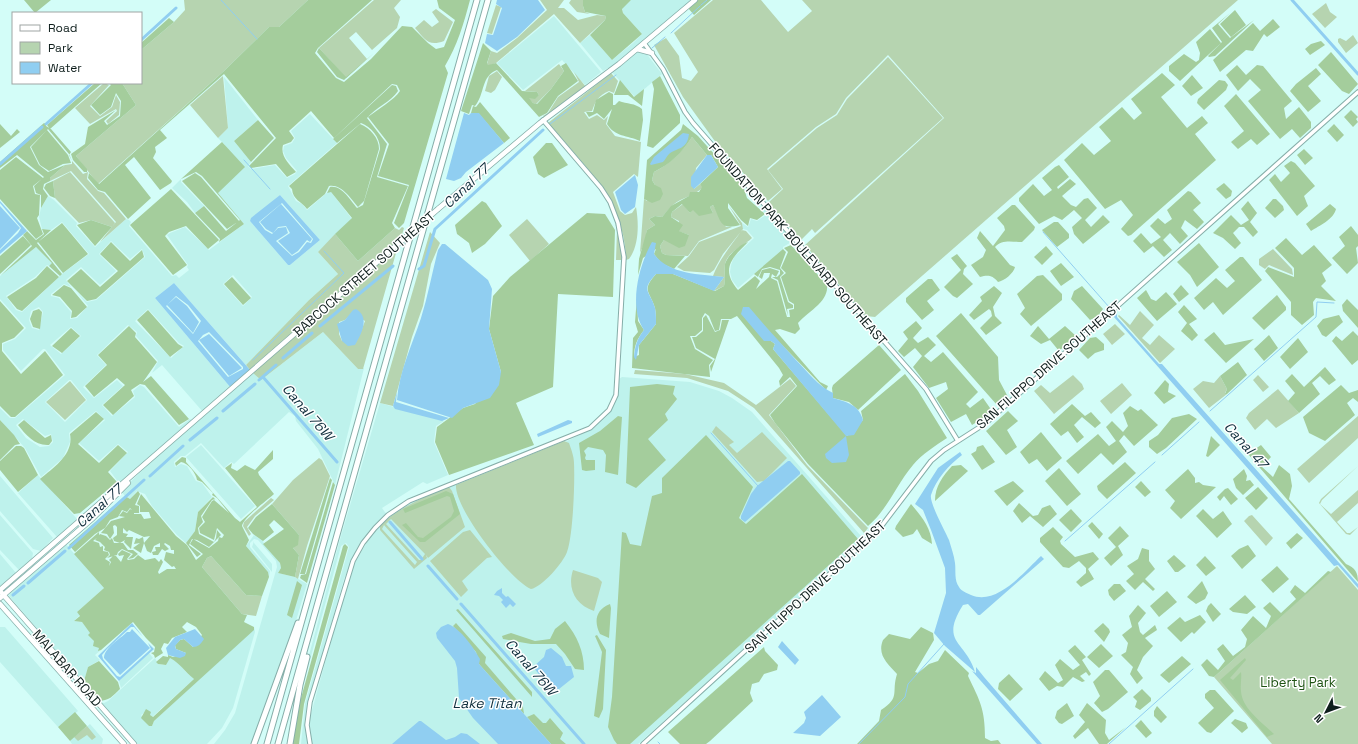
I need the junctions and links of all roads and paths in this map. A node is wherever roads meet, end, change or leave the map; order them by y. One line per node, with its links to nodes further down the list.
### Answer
1 (477, 0): 13 (highway)
2 (488, 0): 12 (highway)
3 (695, 0): 4 (main road, BABCOCK STREET SOUTHEAST)
4 (644, 44): 5 (main road, BABCOCK STREET SOUTHEAST); 6 (street, FOUNDATION PARK BOULEVARD SOUTHEAST)
5 (637, 49): 6 (main road); 8 (main road, BABCOCK STREET SOUTHEAST)
6 (652, 53): 9 (street, FOUNDATION PARK BOULEVARD SOUTHEAST)
7 (1358, 92): 9 (street, SAN FILIPPO DRIVE SOUTHEAST)
8 (543, 120): 10 (main road, BABCOCK STREET SOUTHEAST, bridge); 22 (street)
9 (958, 441): 23 (street, SAN FILIPPO DRIVE SOUTHEAST)
10 (1, 594): 15 (main road, MALABAR ROAD)
11 (0, 604): 14 (main road, MALABAR ROAD)
12 (319, 605): 20 (highway); 21 (highway)
13 (306, 606): 18 (highway); 19 (highway)
14 (56, 666): 15 (main road); 16 (main road, MALABAR ROAD)
15 (69, 671): 17 (main road, MALABAR ROAD)
16 (124, 744)
17 (134, 744)
18 (254, 744)
19 (267, 744)
20 (278, 744)
21 (290, 744)
22 (310, 744)
23 (644, 744)

